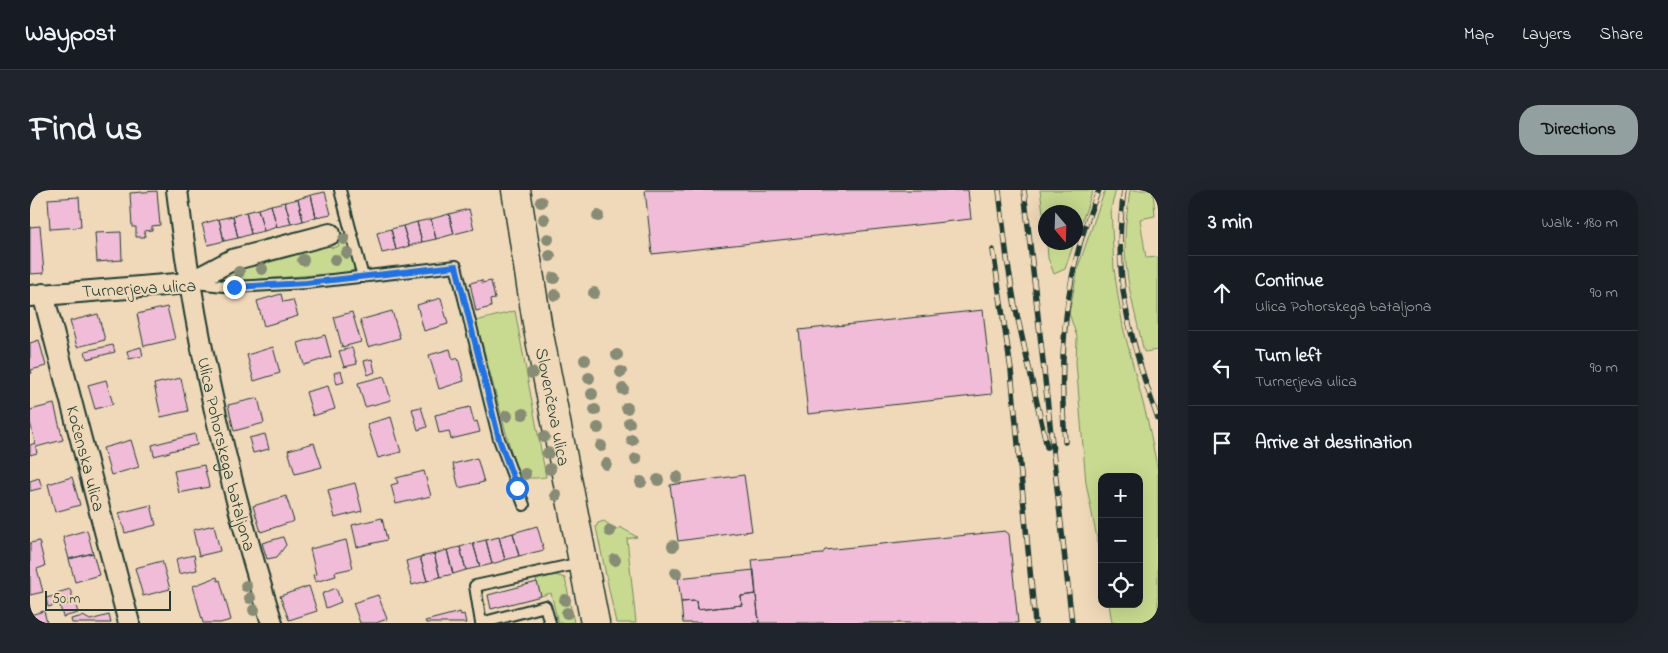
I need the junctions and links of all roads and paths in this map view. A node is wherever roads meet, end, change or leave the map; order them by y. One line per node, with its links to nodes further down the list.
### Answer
1 (176, 190): 6 (street, Ulica Pohorskega bataljona)
2 (340, 190): 5 (lane)
3 (516, 190): 9 (street, Slovenčeva ulica)
4 (330, 234): 6 (street)
5 (363, 277): 6 (lane, Turnerjeva ulica); 8 (lane, Turnerjeva ulica)
6 (189, 283): 7 (street, Turnerjeva ulica); 11 (street, Ulica Pohorskega bataljona)
7 (37, 295): 10 (street, Kočenska ulica)
8 (524, 505)
9 (582, 562): 12 (lane); 14 (street, Slovenčeva ulica)
10 (129, 623)
11 (272, 623)
12 (481, 623): 13 (lane)
13 (550, 623)
14 (595, 623)

